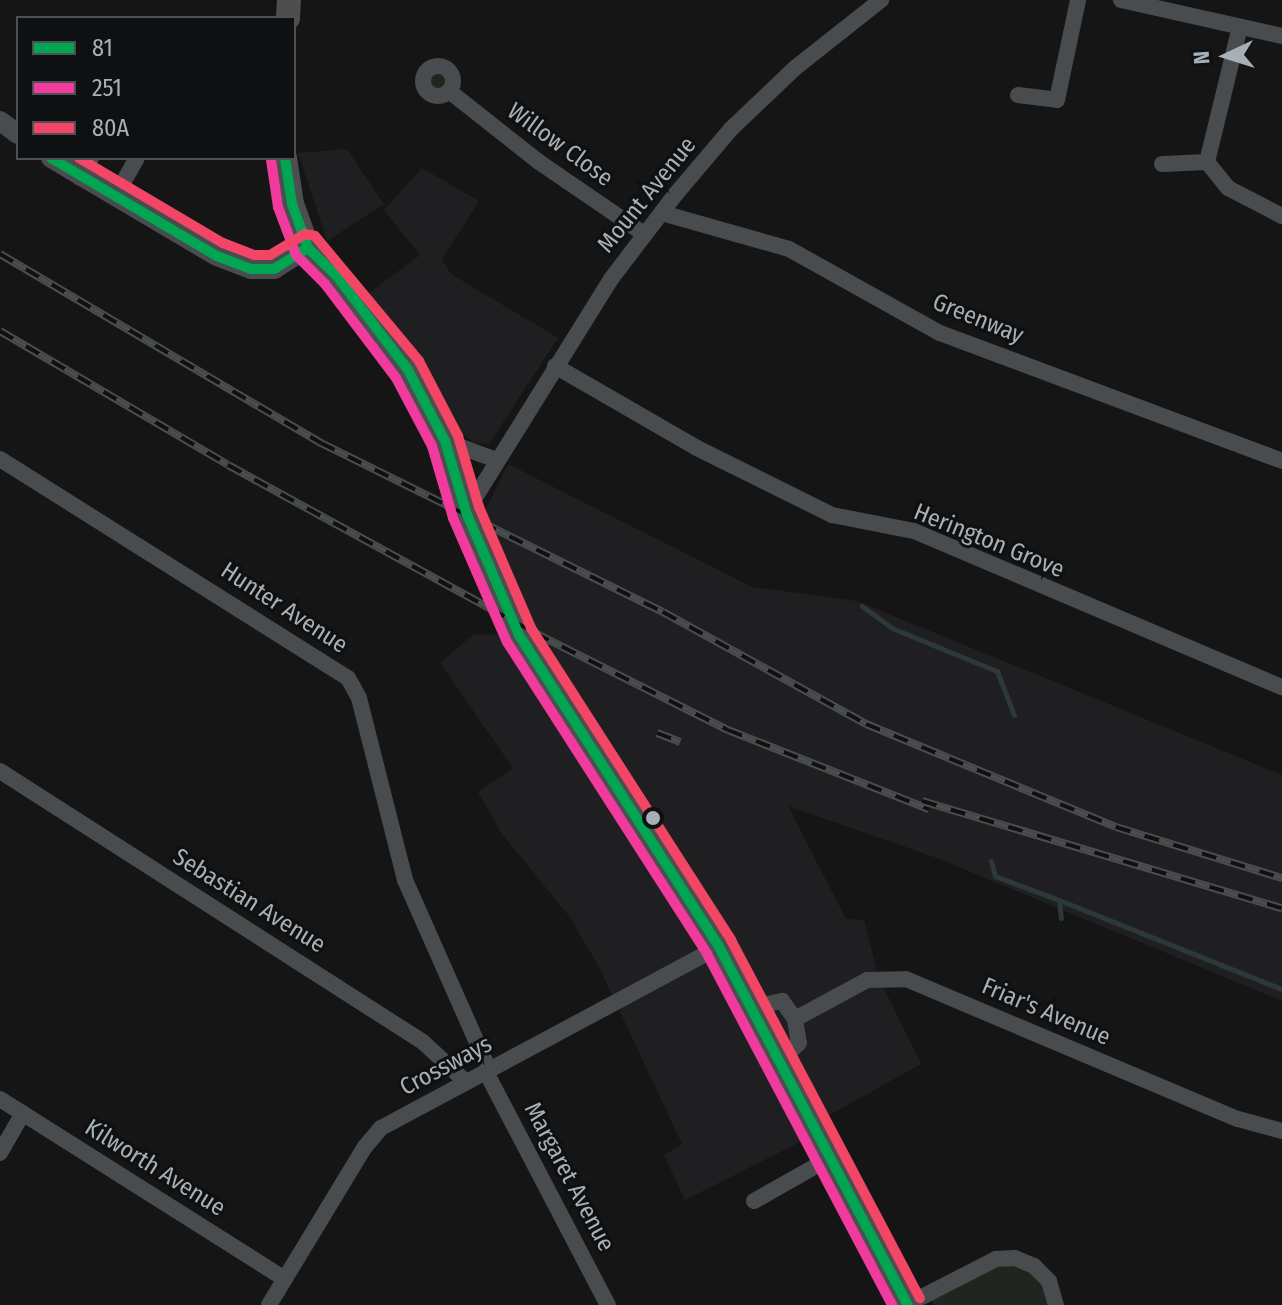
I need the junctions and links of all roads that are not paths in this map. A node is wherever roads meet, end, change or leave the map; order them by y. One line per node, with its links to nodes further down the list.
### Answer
1 (881, 0): 16 (street, Mount Avenue)
2 (1078, 0): 7 (street)
3 (1121, 0): 4 (street)
4 (1240, 27): 5 (street); 12 (street)
5 (1282, 36)
6 (449, 91): 18 (street, Willow Close)
7 (1018, 95)
8 (54, 160): 14 (street)
9 (90, 160): 14 (street)
10 (136, 160): 15 (street)
11 (285, 160): 19 (main road)
12 (1207, 162): 13 (street); 17 (street)
13 (1162, 164)
14 (80, 178): 15 (street)
15 (117, 193): 19 (street)
16 (662, 213): 18 (street, Mount Avenue); 24 (street, Greenway)
17 (1282, 216)
18 (644, 234): 20 (street, Mount Avenue)
19 (308, 248): 21 (main road)
20 (555, 366): 23 (street, Mount Avenue); 26 (street, Herington Grove)
21 (445, 441): 23 (street); 25 (main road)
22 (0, 459): 32 (street, Hunter Avenue)
23 (494, 459): 25 (street, Mount Avenue)
24 (1282, 461)
25 (466, 512): 28 (main road)
26 (1282, 687)
27 (0, 771): 33 (street, Sebastian Avenue)
28 (719, 947): 29 (main road); 32 (street, Crossways)
29 (753, 1007): 30 (street); 31 (main road)
30 (795, 1019): 31 (street); 36 (street, Friar's Avenue)
31 (781, 1060): 38 (main road)
32 (487, 1071): 33 (street, Crossways); 42 (street, Margaret Avenue)
33 (465, 1081): 40 (street, Crossways)
34 (0, 1099): 35 (street, Kilworth Avenue)
35 (23, 1113): 37 (street); 40 (street, Kilworth Avenue)
36 (1282, 1131)
37 (0, 1153)
38 (830, 1158): 39 (street); 43 (main road)
39 (754, 1201)
40 (285, 1279): 41 (street, Crossways)
41 (269, 1305)
42 (608, 1305)
43 (908, 1305): 44 (street)
44 (1056, 1305)

